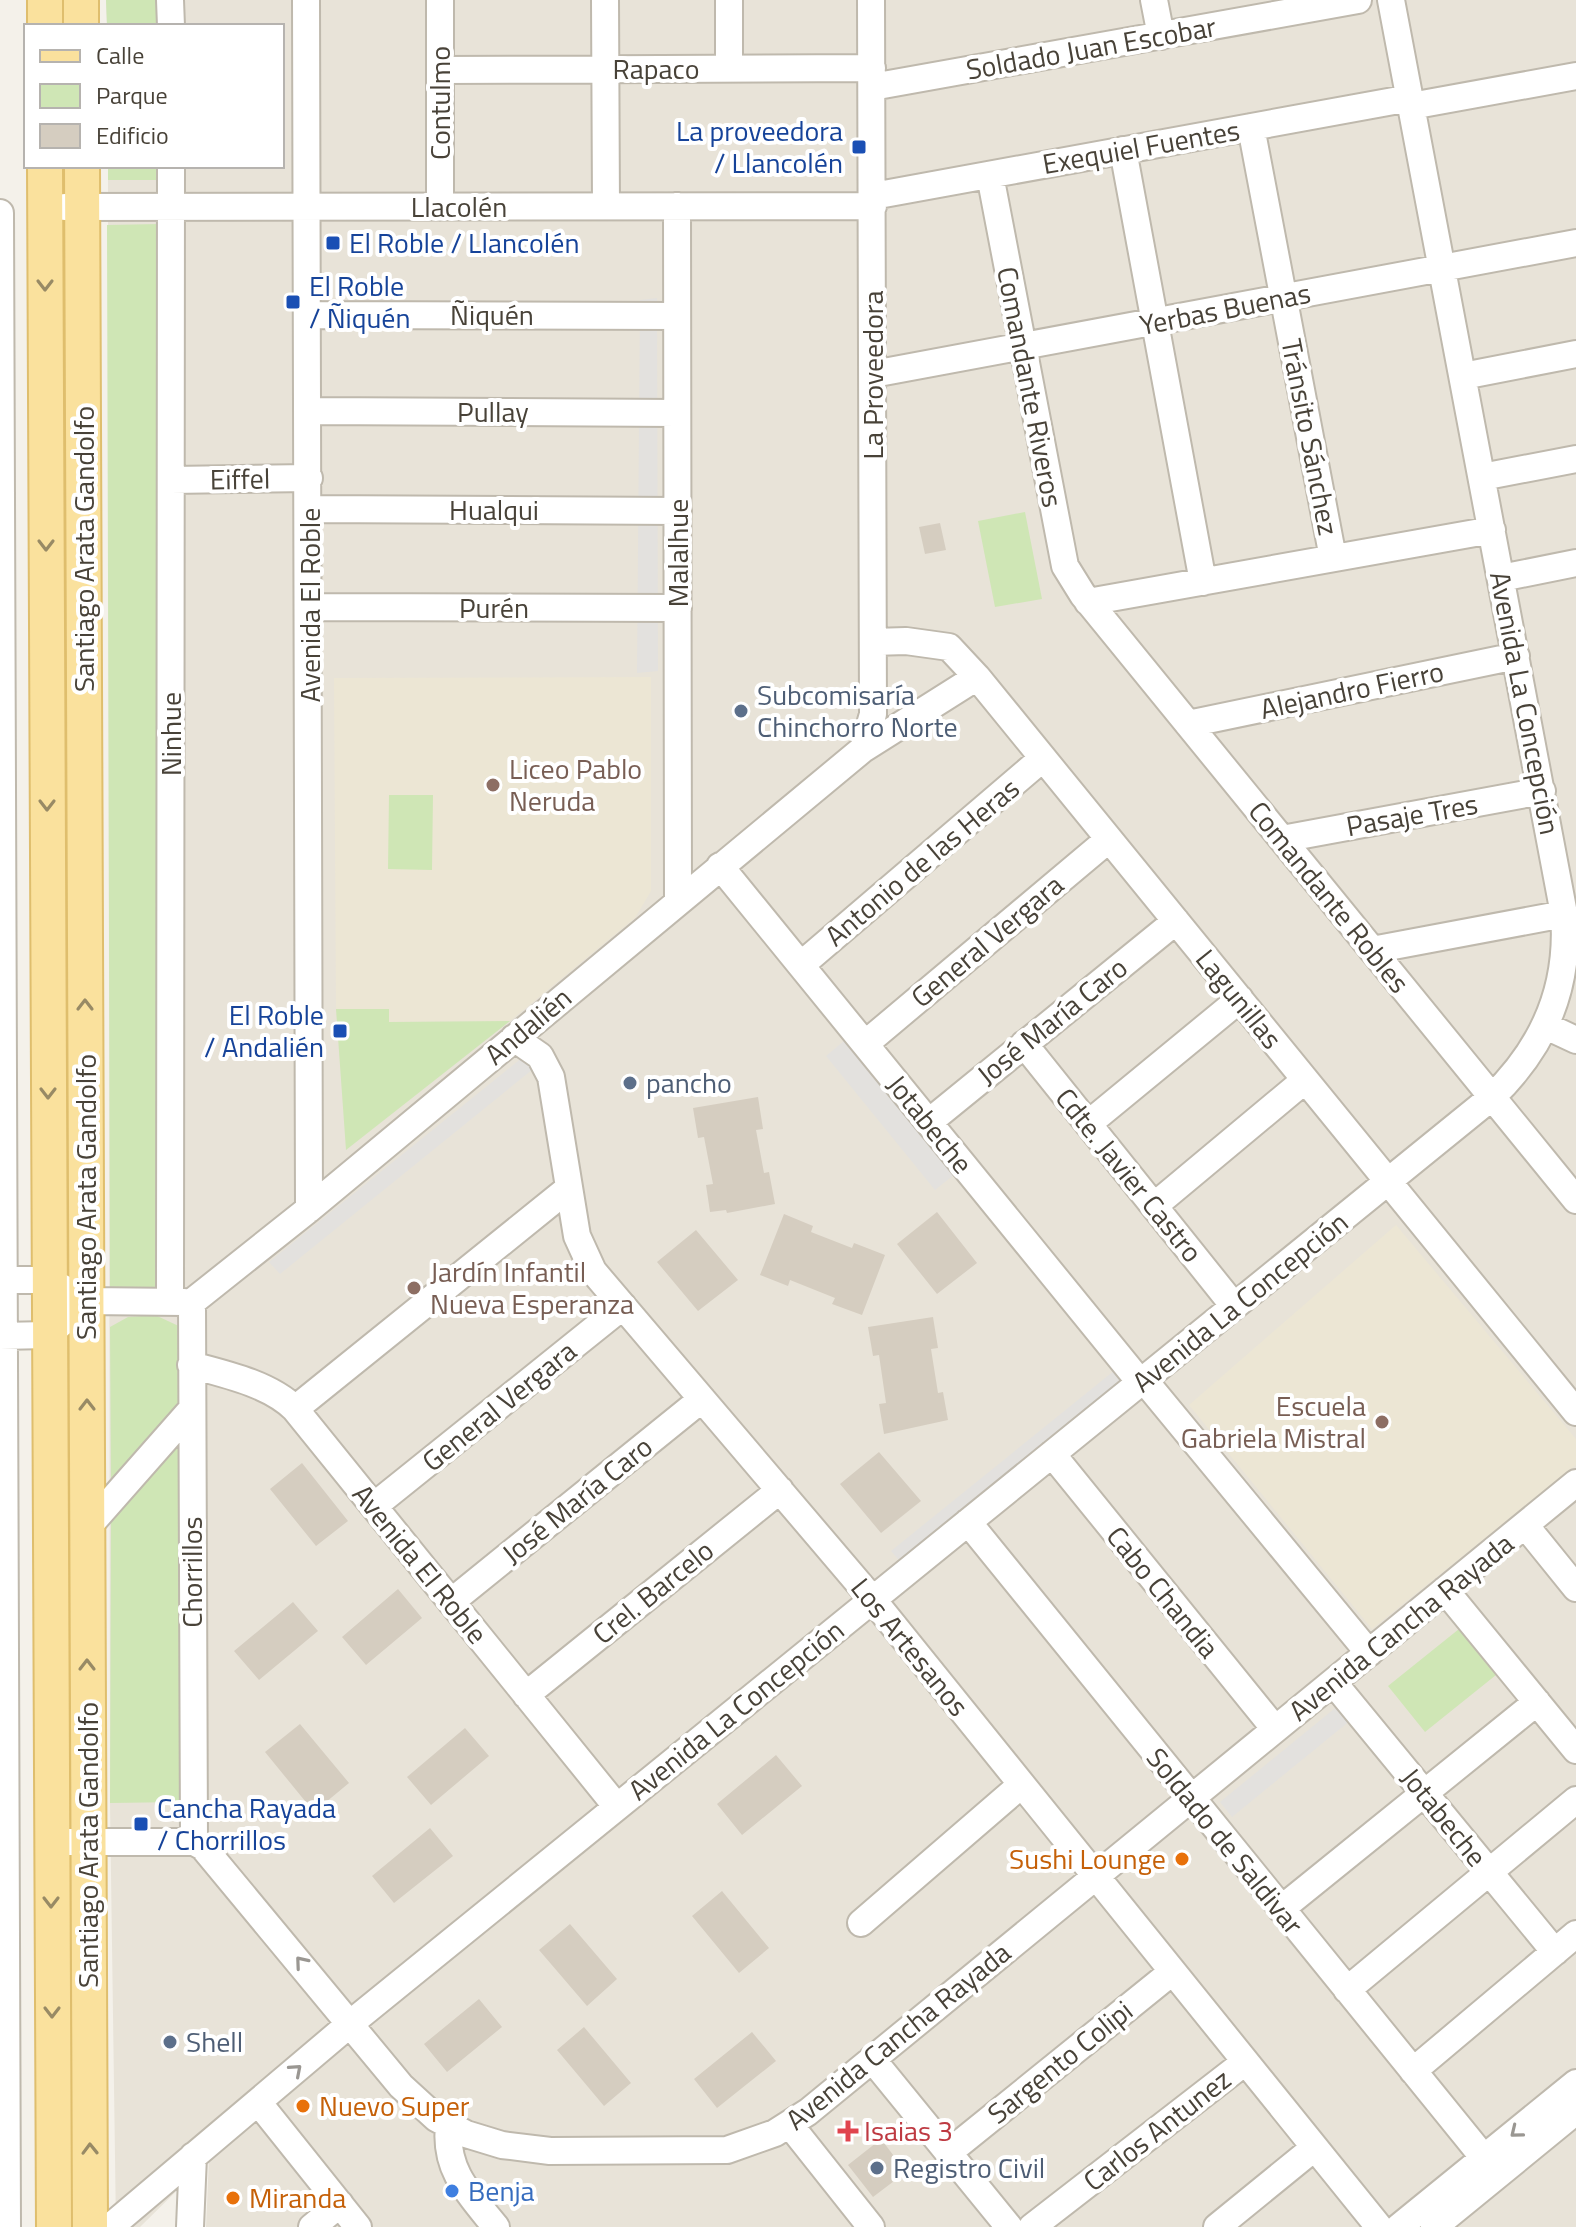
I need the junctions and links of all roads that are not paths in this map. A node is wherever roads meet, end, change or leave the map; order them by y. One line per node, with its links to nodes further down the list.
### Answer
1 (45, 0): 13 (main road)
2 (81, 0): 14 (main road)
3 (170, 0): 15 (street)
4 (306, 0): 35 (street, Avenida El Roble)
5 (440, 0): 19 (street, Contulmo)
6 (605, 0): 18 (street)
7 (729, 0): 17 (street)
8 (871, 0): 21 (street, La Proveedora)
9 (1154, 0): 16 (street)
10 (1358, 0): 12 (street, Soldado Juan Escobar)
11 (1391, 0): 22 (street, Avenida La Concepción)
12 (1262, 9): 16 (street, Soldado Juan Escobar)
13 (45, 24)
14 (81, 24)
15 (171, 24)
16 (1161, 36): 21 (street, Soldado Juan Escobar)
17 (729, 68): 18 (street, Rapaco); 21 (street, Rapaco)
18 (606, 69): 19 (street, Rapaco); 30 (street)
19 (440, 70): 36 (street, Contulmo)
20 (1576, 76): 22 (street, Exequiel Fuentes)
21 (872, 77): 29 (street, La Proveedora)
22 (1410, 102): 23 (street, Exequiel Fuentes); 39 (street, Avenida La Concepción)
23 (1251, 127): 24 (street, Exequiel Fuentes); 40 (street, Tránsito Sánchez)
24 (1123, 150): 28 (street, Exequiel Fuentes); 43 (street)
25 (45, 168): 32 (main road, Santiago Arata Gandolfo)
26 (82, 168): 33 (main road, Santiago Arata Gandolfo)
27 (171, 168): 34 (street, Ninhue)
28 (990, 175): 29 (street, Exequiel Fuentes); 44 (street, Comandante Riveros)
29 (873, 201): 31 (street, Llacolén); 46 (street, La Proveedora)
30 (606, 206): 31 (street, Llacolén); 36 (street, Llacolén)
31 (677, 206): 42 (street, Malalhue)
32 (45, 207): 33 (street, Llacolén); 96 (main road, Santiago Arata Gandolfo, one-way to 96)
33 (82, 207): 34 (street, Llacolén); 97 (main road, Santiago Arata Gandolfo, one-way to 33)
34 (172, 207): 35 (street, Llacolén); 54 (street, Ninhue)
35 (306, 207): 36 (street, Llacolén); 41 (street, Avenida El Roble)
36 (440, 207)
37 (0, 213): 48 (street)
38 (1576, 243): 39 (street, Yerbas Buenas)
39 (1442, 268): 40 (street, Yerbas Buenas); 47 (street, Avenida La Concepción)
40 (1284, 298): 43 (street, Yerbas Buenas); 58 (street, Tránsito Sánchez)
41 (307, 315): 42 (street, Ñiquén); 49 (street, Avenida El Roble)
42 (677, 316): 50 (street, Malalhue)
43 (1155, 323): 44 (street, Yerbas Buenas); 61 (street)
44 (1023, 347): 46 (street, Yerbas Buenas); 62 (street, Comandante Riveros)
45 (1576, 354): 47 (street)
46 (873, 374): 65 (street, La Proveedora)
47 (1463, 376): 52 (street, Avenida La Concepción)
48 (1, 398): 95 (street)
49 (309, 411): 50 (street, Pullay); 53 (street, Avenida El Roble)
50 (677, 413): 56 (street, Malalhue)
51 (1576, 459): 52 (street)
52 (1482, 477): 57 (street, Avenida La Concepción)
53 (309, 478): 54 (street, Eiffel); 55 (street, Avenida El Roble)
54 (171, 480): 98 (street, Ninhue)
55 (309, 509): 56 (street, Hualqui); 63 (street, Avenida El Roble)
56 (678, 511): 64 (street, Malalhue)
57 (1492, 530): 58 (street); 60 (street, Avenida La Concepción)
58 (1333, 558): 61 (street)
59 (1576, 563): 60 (street)
60 (1501, 578): 66 (street, Avenida La Concepción)
61 (1203, 582): 62 (street)
62 (1085, 598): 68 (street, Comandante Robles)
63 (310, 607): 64 (street, Purén); 94 (street, Avenida El Roble)
64 (678, 608): 76 (street, Malalhue)
65 (873, 642): 67 (street, Lagunillas); 69 (street, La Proveedora)
66 (1516, 656): 68 (street, Alejandro Fierro); 71 (street, Avenida La Concepción)
67 (977, 677): 69 (street); 70 (street, Lagunillas)
68 (1188, 724): 73 (street, Comandante Robles)
69 (863, 749): 74 (street, Andalién)
70 (1043, 758): 72 (street, Lagunillas); 79 (street, Antonio de las Heras)
71 (1542, 791): 73 (street, Pasaje Tres); 75 (street, Avenida La Concepción)
72 (1109, 839): 77 (street, Lagunillas); 84 (street, General Vergara)
73 (1282, 839): 78 (street, Comandante Robles)
74 (720, 866): 76 (street, Andalién); 79 (street, Jotabeche)
75 (1567, 897): 78 (street); 81 (street, Avenida La Concepción)
76 (678, 899): 82 (street, Andalién)
77 (1176, 921): 80 (street, Lagunillas); 85 (street, José María Caro)
78 (1372, 950): 87 (street, Comandante Robles)
79 (801, 965): 84 (street, Jotabeche)
80 (1240, 999): 86 (street, Lagunillas); 89 (street)
81 (1546, 1026): 83 (street); 87 (street, Avenida La Concepción)
82 (514, 1038): 91 (street, Los Artesanos); 94 (street, Andalién)
83 (1576, 1040)
84 (865, 1044): 88 (street, Jotabeche)
85 (1024, 1044): 88 (street, José María Caro); 89 (street, Cdte. Javier Castro)
86 (1305, 1080): 90 (street, Lagunillas); 93 (street)
87 (1492, 1097): 90 (street, Avenida La Concepción); 92 (street, Comandante Robles)
88 (929, 1122): 104 (street, Jotabeche)
89 (1088, 1124): 93 (street, Cdte. Javier Castro)
90 (1388, 1182): 100 (street, Avenida La Concepción); 108 (street, Lagunillas)
91 (569, 1188): 99 (street, Los Artesanos); 106 (street)
92 (1576, 1200)
93 (1154, 1206): 100 (street, Cdte. Javier Castro)
94 (309, 1209): 98 (street, Andalién)
95 (2, 1280): 96 (street); 102 (street)
96 (48, 1280): 97 (street); 101 (main road, Santiago Arata Gandolfo)
97 (87, 1301): 98 (street); 101 (street); 115 (main road, Santiago Arata Gandolfo, one-way to 97)
98 (181, 1302): 103 (street, Chorrillos)
99 (623, 1306): 105 (street, Los Artesanos); 112 (street, General Vergara)
100 (1234, 1306): 104 (street, Avenida La Concepción)
101 (48, 1335): 102 (street); 132 (main road, Santiago Arata Gandolfo)
102 (2, 1336): 142 (street)
103 (191, 1365): 106 (street, Avenida El Roble); 107 (street, Chorrillos)
104 (1142, 1381): 109 (street, Avenida La Concepción); 120 (street, Jotabeche)
105 (702, 1399): 111 (street, Los Artesanos); 119 (street, José María Caro)
106 (295, 1409): 112 (street, Avenida El Roble)
107 (191, 1410): 115 (street); 133 (street, Chorrillos)
108 (1576, 1412)
109 (1052, 1454): 113 (street, Avenida La Concepción); 124 (street, Cabo Chandia)
110 (1576, 1483): 114 (street, Avenida Cancha Rayada)
111 (780, 1490): 118 (street, Los Artesanos); 122 (street, Crel. Barcelo)
112 (374, 1506): 119 (street, Avenida El Roble)
113 (968, 1522): 118 (street, Avenida La Concepción); 128 (street, Soldado de Saldivar)
114 (1525, 1525): 116 (street); 117 (street, Avenida Cancha Rayada)
115 (87, 1528): 131 (main road, Santiago Arata Gandolfo, one-way to 115)
116 (1576, 1588)
117 (1445, 1590): 120 (street, Avenida Cancha Rayada); 123 (street)
118 (873, 1600): 126 (street, Los Artesanos); 130 (street, Avenida La Concepción)
119 (451, 1602): 122 (street, Avenida El Roble)
120 (1369, 1653): 121 (street, Avenida Cancha Rayada)
121 (1333, 1682): 124 (street, Avenida Cancha Rayada); 127 (street, Jotabeche)
122 (526, 1695): 130 (street, Avenida El Roble)
123 (1537, 1702): 125 (street); 127 (street)
124 (1275, 1729): 128 (street, Avenida Cancha Rayada)
125 (1576, 1750)
126 (1021, 1785): 135 (street, Los Artesanos); 137 (street)
127 (1424, 1793): 134 (street, Jotabeche); 136 (street)
128 (1190, 1799): 135 (street, Avenida Cancha Rayada); 136 (street, Soldado de Saldivar)
129 (1576, 1800): 134 (street)
130 (617, 1807): 143 (street, Avenida La Concepción)
131 (87, 1841): 132 (street); 133 (street); 161 (main road, Santiago Arata Gandolfo, one-way to 131)
132 (51, 1842): 160 (main road, Santiago Arata Gandolfo, one-way to 160)
133 (194, 1842): 143 (street, Avenida Cancha Rayada, one-way to 133)
134 (1489, 1872): 139 (street, Jotabeche); 141 (street)
135 (1095, 1877): 140 (street, Los Artesanos); 144 (street, Avenida Cancha Rayada)
136 (1281, 1909): 141 (street, Soldado de Saldivar)
137 (861, 1923)
138 (1576, 1934): 139 (street)
139 (1555, 1952): 146 (street)
140 (1172, 1972): 145 (street, Los Artesanos); 154 (street, Sargento Colipi)
141 (1347, 1990): 146 (street, Soldado de Saldivar)
142 (3, 2011): 149 (street)
143 (351, 2023): 148 (street, Avenida La Concepción, one-way to 143); 152 (street, Avenida Cancha Rayada)
144 (872, 2059): 151 (street, Avenida Cancha Rayada); 154 (street)
145 (1245, 2062): 153 (street, Los Artesanos); 169 (street, Carlos Antunez)
146 (1413, 2071): 156 (street, Soldado de Saldivar)
147 (1576, 2083): 156 (street, one-way to 156)
148 (258, 2102): 155 (street, Avenida La Concepción); 158 (street)
149 (3, 2104): 157 (street)
150 (1576, 2111): 173 (street)
151 (790, 2125): 152 (street, Avenida Cancha Rayada); 167 (street)
152 (449, 2126): 166 (street)
153 (1314, 2148): 170 (street); 171 (street, Los Artesanos)
154 (948, 2153): 168 (street)
155 (193, 2156): 162 (street, Avenida La Concepción); 163 (street)
156 (1484, 2158): 172 (street)
157 (4, 2191): 159 (street)
158 (340, 2204): 164 (street); 165 (street)
159 (7, 2227)
160 (54, 2227)
161 (90, 2227)
162 (110, 2227)
163 (190, 2227)
164 (312, 2227)
165 (358, 2227)
166 (496, 2227)
167 (871, 2227)
168 (1009, 2227)
169 (1032, 2227)
170 (1217, 2227)
171 (1379, 2227)
172 (1399, 2227)
173 (1434, 2227)

